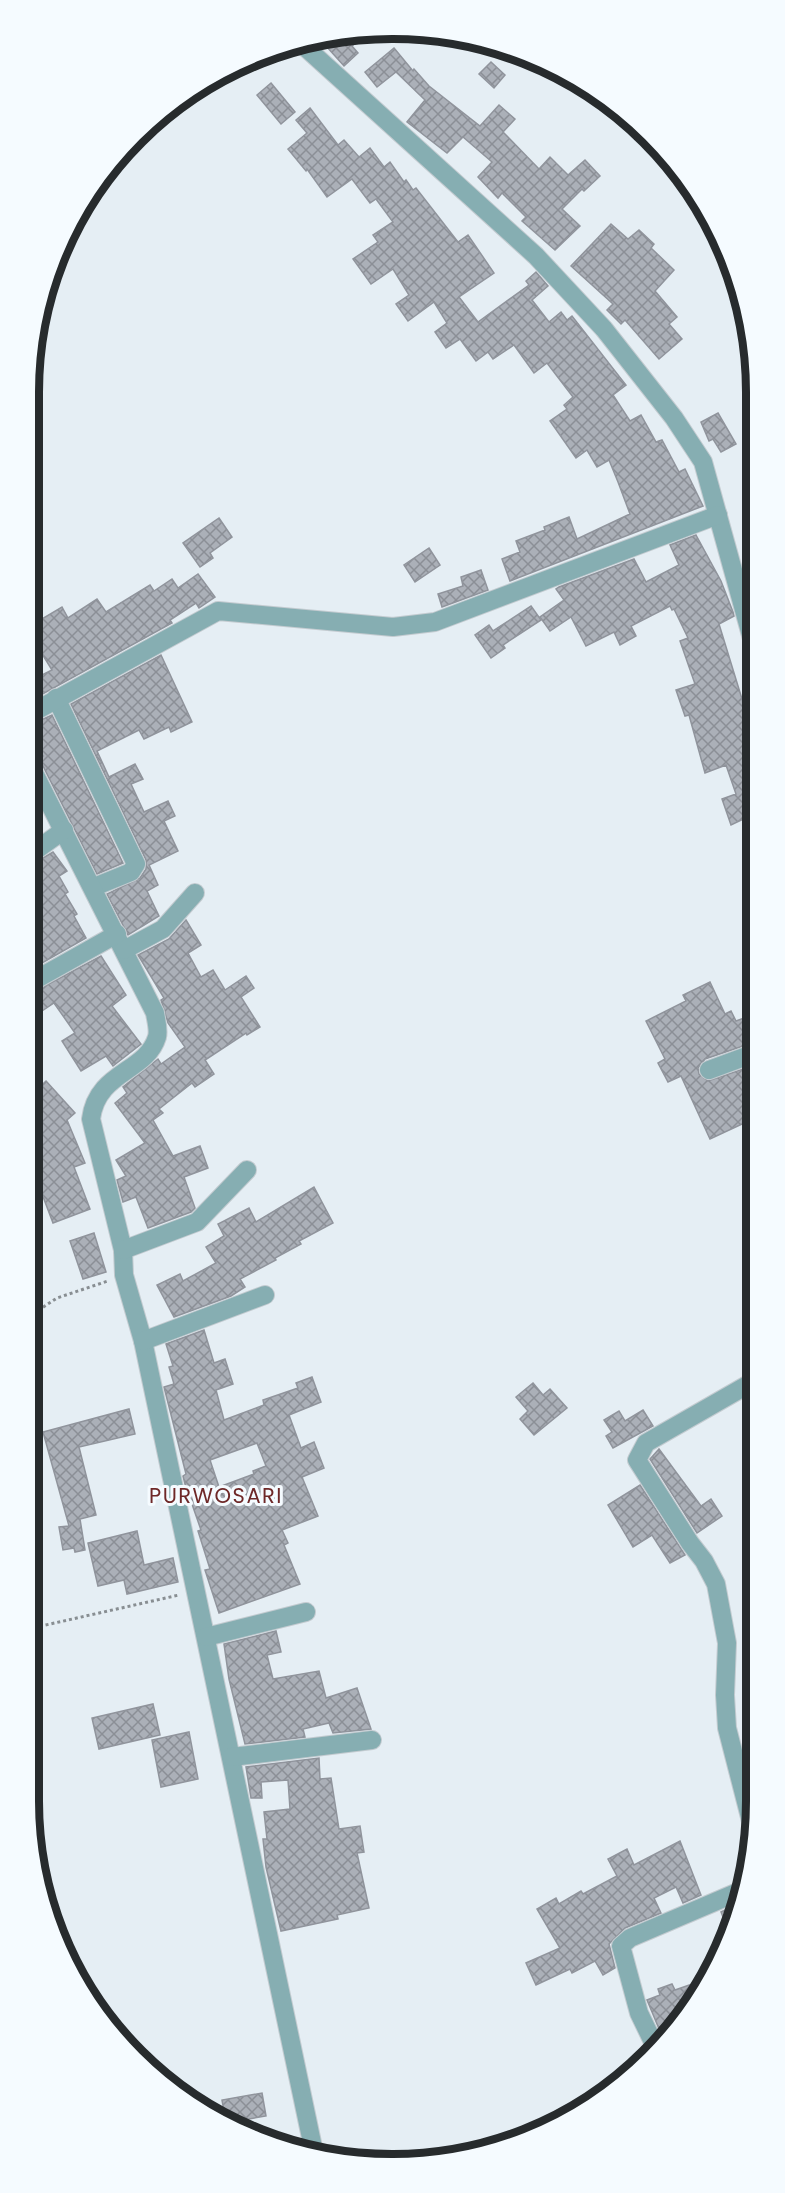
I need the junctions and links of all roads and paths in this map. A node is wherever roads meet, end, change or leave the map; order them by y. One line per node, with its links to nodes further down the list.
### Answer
1 (308, 50): 2 (street)
2 (718, 515): 3 (street); 4 (street)
3 (746, 617)
4 (56, 698): 5 (street); 9 (street)
5 (39, 708)
6 (39, 782): 7 (street)
7 (64, 830): 8 (street); 9 (street)
8 (39, 848)
9 (94, 887): 11 (street)
10 (195, 893): 11 (street)
11 (120, 942): 12 (street); 16 (street)
12 (39, 979)
13 (746, 1056): 14 (street)
14 (709, 1070)
15 (247, 1170): 16 (street)
16 (123, 1250): 17 (street)
17 (124, 1275): 19 (path); 20 (street)
18 (265, 1295): 20 (street)
19 (39, 1310)
20 (143, 1341): 22 (street)
21 (746, 1386): 28 (street)
22 (195, 1591): 24 (path); 25 (street)
23 (306, 1612): 25 (street)
24 (39, 1626)
25 (206, 1637): 27 (street)
26 (372, 1740): 27 (street)
27 (232, 1757): 31 (street)
28 (746, 1802)
29 (733, 1894): 30 (street)
30 (652, 2040)
31 (312, 2144)

